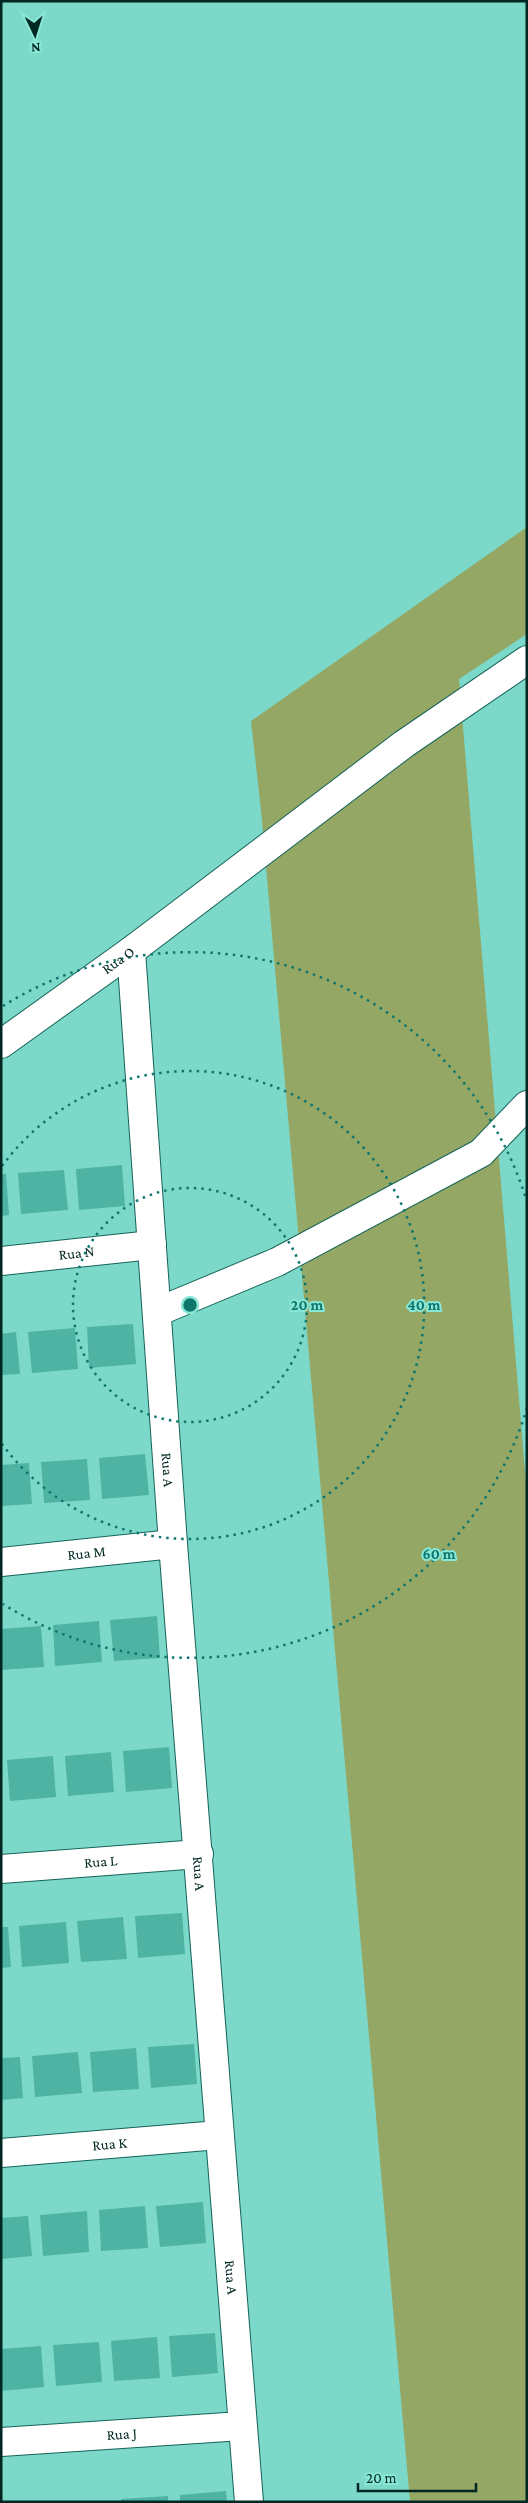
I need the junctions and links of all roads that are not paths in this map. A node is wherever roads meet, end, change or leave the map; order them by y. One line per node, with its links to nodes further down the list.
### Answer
1 (527, 660): 2 (street, Rua O)
2 (131, 951): 3 (street, Rua O); 5 (street, Rua A)
3 (1, 1044)
4 (527, 1105): 7 (street)
5 (152, 1245): 6 (street, Rua N); 7 (street, Rua A)
6 (1, 1261)
7 (157, 1312): 8 (street, Rua A)
8 (173, 1544): 9 (street, Rua M); 10 (street, Rua A)
9 (1, 1562)
10 (199, 1854): 11 (street, Rua L); 12 (street, Rua A)
11 (1, 1869)
12 (219, 2136): 13 (street, Rua K); 14 (street, Rua A)
13 (1, 2153)
14 (242, 2426): 15 (street, Rua J); 16 (street, Rua A)
15 (1, 2442)
16 (249, 2502)

